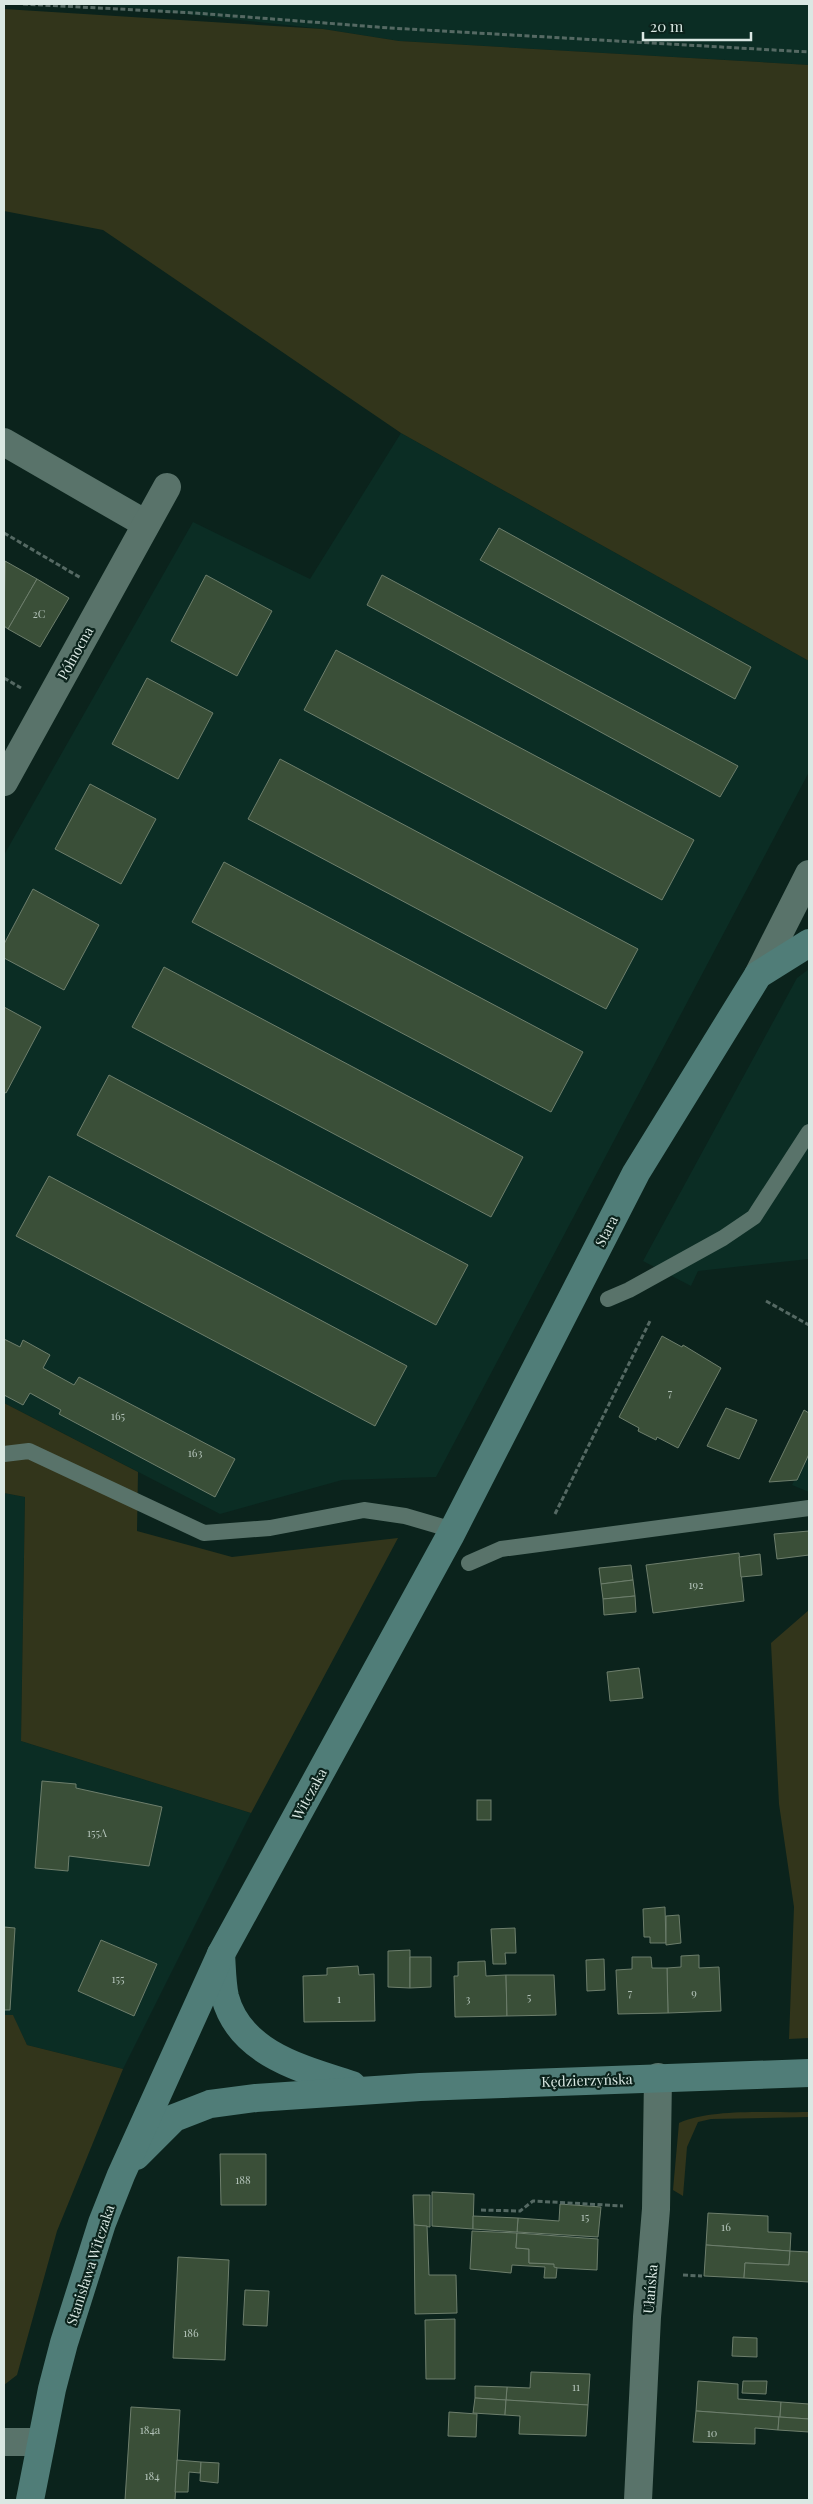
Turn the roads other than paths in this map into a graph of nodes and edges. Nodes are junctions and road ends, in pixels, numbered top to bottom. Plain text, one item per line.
1 (4, 442) edge
2 (167, 487) dead end
3 (146, 524) junction
4 (4, 782) edge
5 (809, 874) edge
6 (809, 943) edge
7 (758, 974) junction
8 (809, 1132) edge
9 (608, 1299) dead end
10 (4, 1454) edge
11 (809, 1508) edge
12 (448, 1540) junction
13 (469, 1563) dead end
14 (221, 1954) junction
15 (181, 2041) joint
16 (809, 2073) edge
17 (658, 2078) junction
18 (365, 2090) junction
19 (121, 2175) junction
20 (4, 2442) edge
21 (41, 2442) junction
22 (30, 2500) edge
23 (638, 2500) edge

1 - 3 street
2 - 3 street, Północna
3 - 4 street, Północna
5 - 7 street
6 - 7 street, Stara
7 - 12 street, Stara
8 - 9 lane
10 - 12 lane
11 - 13 lane
12 - 14 street, Witczaka
14 - 15 street, Witczaka
14 - 18 street, Kędzierzyńska
15 - 19 street, Stanisława Witczaka
16 - 17 street, Kędzierzyńska
17 - 18 street, Kędzierzyńska
17 - 23 street, Ułańska
18 - 19 street, Kędzierzyńska
19 - 21 street, Stanisława Witczaka
20 - 21 street
21 - 22 street, Stanisława Witczaka

